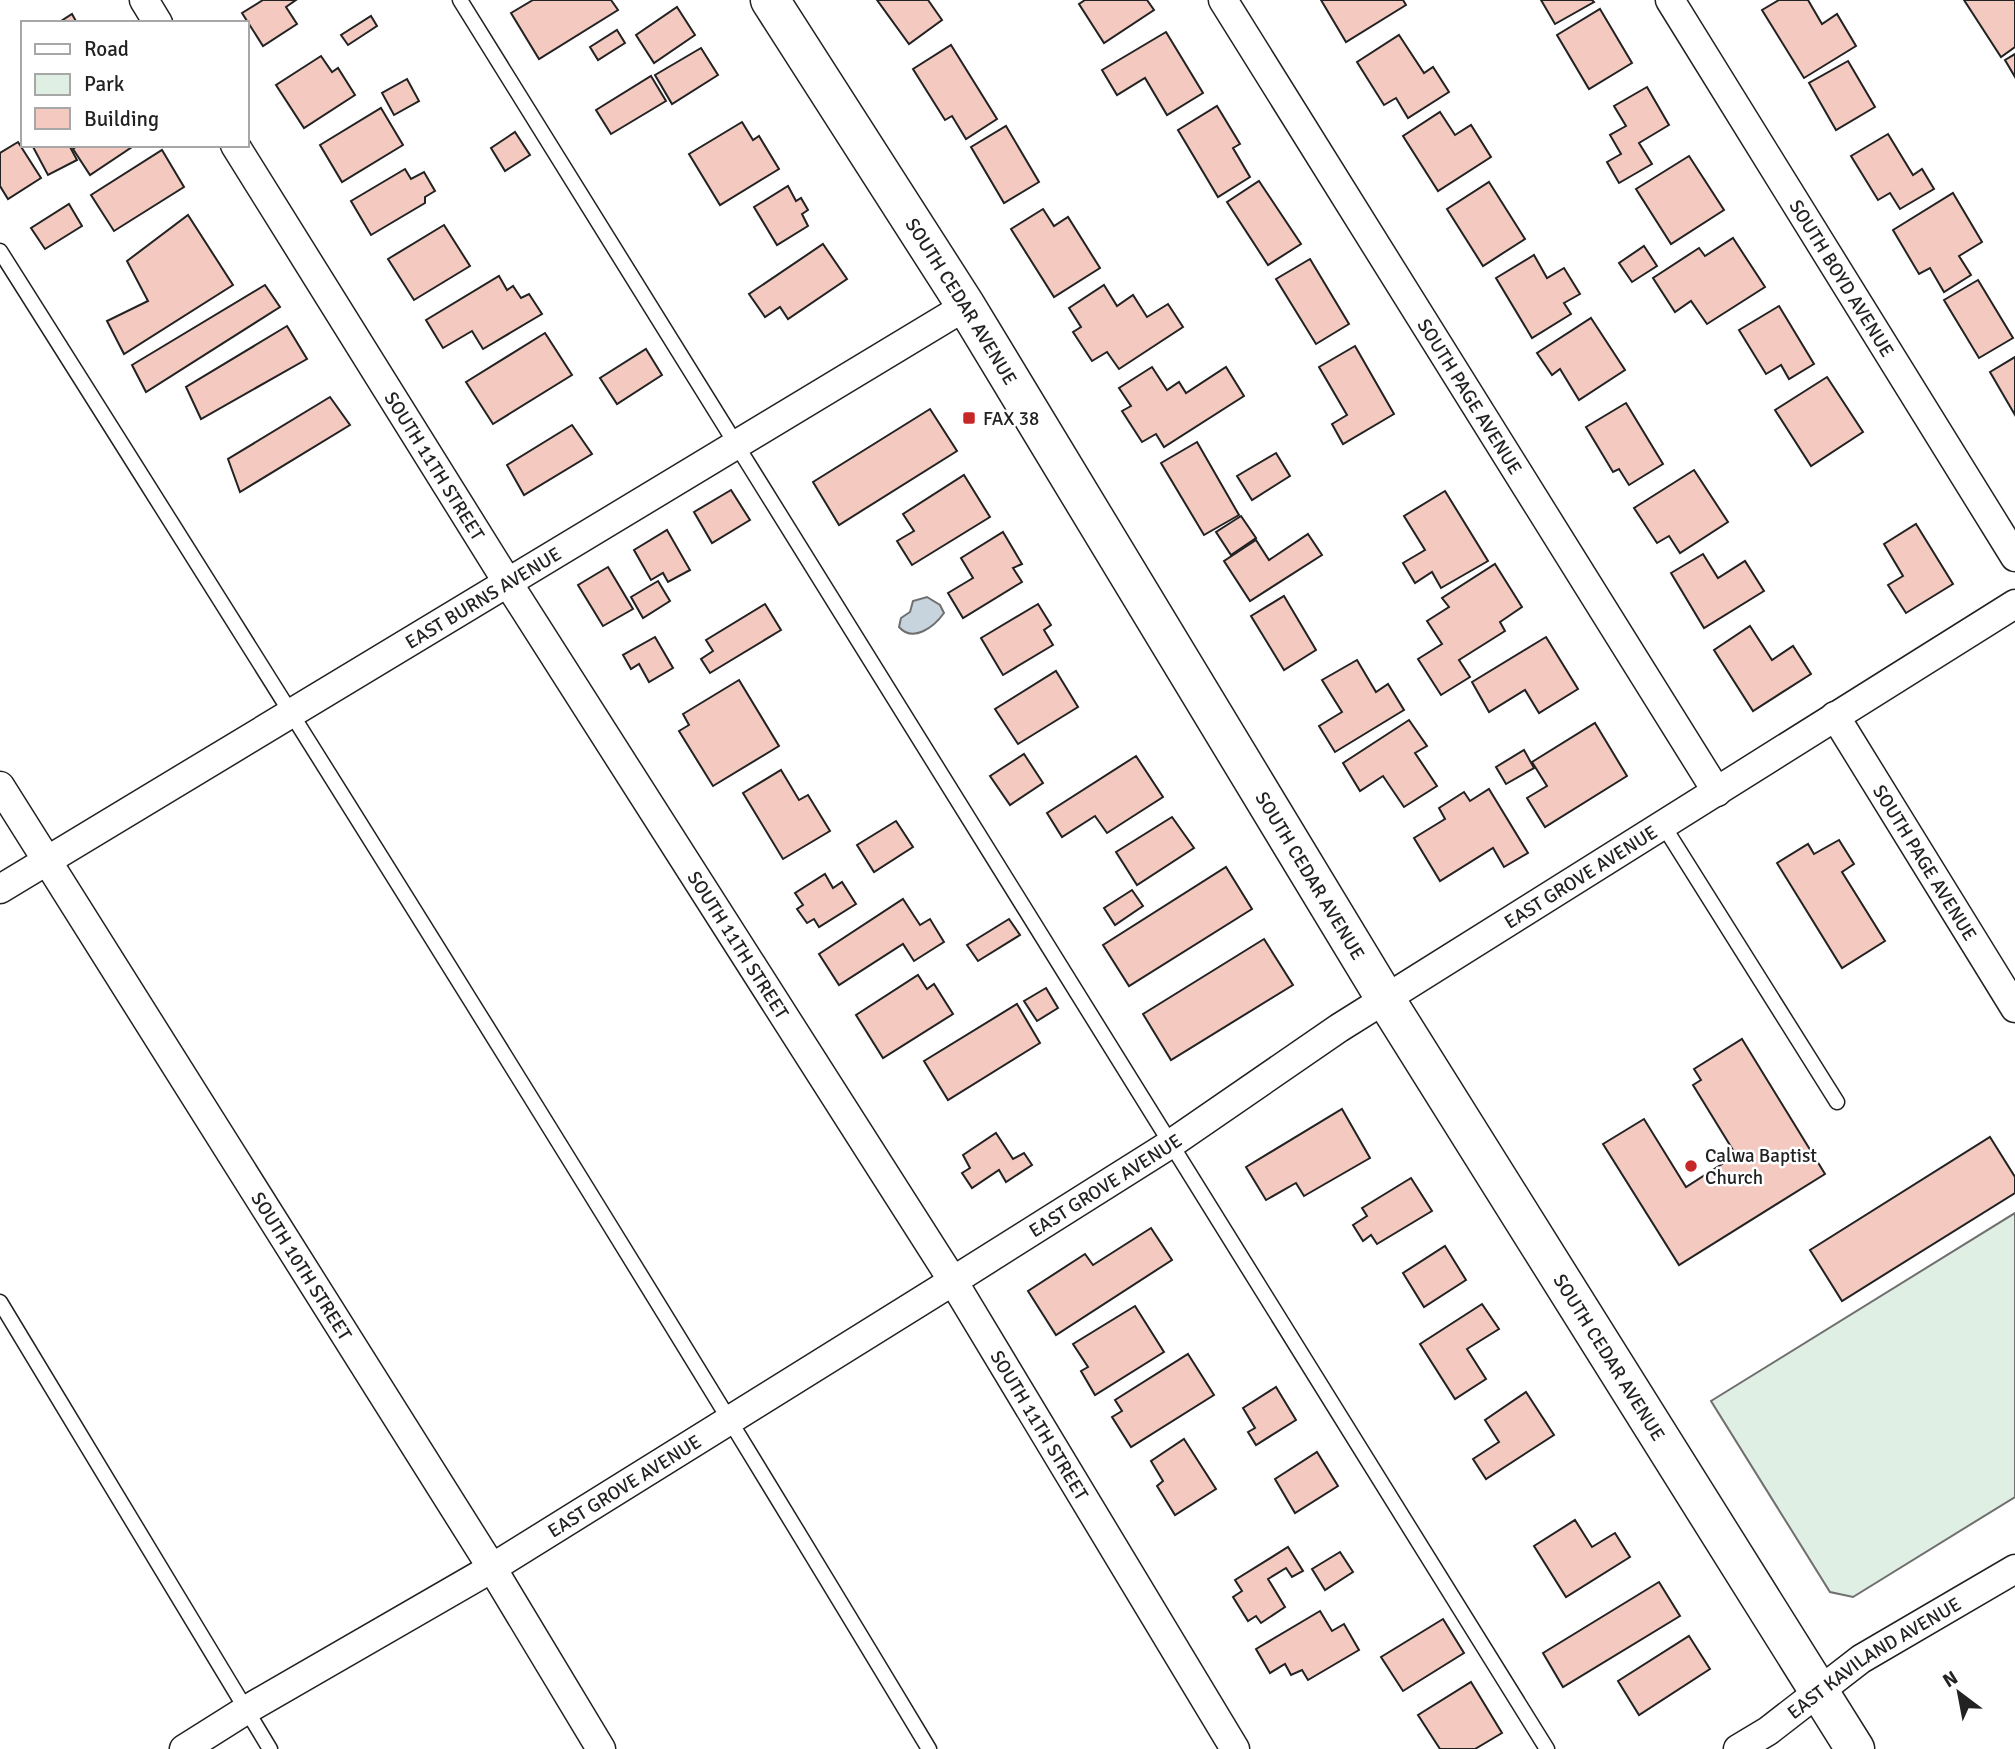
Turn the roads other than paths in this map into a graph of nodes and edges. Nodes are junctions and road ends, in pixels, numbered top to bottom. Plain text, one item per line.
1 (144, 0) edge
2 (460, 0) edge
3 (770, 0) edge
4 (1223, 0) edge
5 (1670, 0) edge
6 (158, 21) edge
7 (236, 147) edge
8 (0, 251) edge
9 (966, 306) junction
10 (736, 445) junction
11 (2015, 557) edge
12 (508, 583) junction
13 (2015, 604) edge
14 (292, 713) junction
15 (1835, 716) junction
16 (0, 786) edge
17 (1717, 792) junction
18 (1663, 825) junction
19 (46, 860) junction
20 (0, 889) edge
21 (1386, 1000) junction
22 (2015, 1008) edge
23 (1837, 1102) dead end
24 (1172, 1143) junction
25 (953, 1281) junction
26 (0, 1302) edge
27 (731, 1419) junction
28 (492, 1568) junction
29 (2015, 1569) edge
30 (1817, 1691) junction
31 (246, 1710) junction
32 (184, 1749) edge
33 (270, 1749) edge
34 (601, 1749) edge
35 (929, 1749) edge
36 (1235, 1749) edge
37 (1547, 1749) edge
38 (1738, 1749) edge
39 (1855, 1749) edge

1 - 6 street
2 - 10 lane
3 - 9 main road, SOUTH CEDAR AVENUE
4 - 17 street, SOUTH PAGE AVENUE
5 - 11 street, SOUTH BOYD AVENUE
7 - 12 street, SOUTH 11TH STREET
8 - 14 lane
9 - 10 street, EAST BURNS AVENUE
9 - 21 main road, SOUTH CEDAR AVENUE
10 - 12 street, EAST BURNS AVENUE
10 - 24 lane
12 - 14 street, EAST BURNS AVENUE
12 - 25 street, SOUTH 11TH STREET
13 - 15 street, EAST GROVE AVENUE
14 - 19 street, EAST BURNS AVENUE
14 - 27 lane
15 - 17 street, EAST GROVE AVENUE
15 - 22 street, SOUTH PAGE AVENUE
16 - 19 street, SOUTH 10TH STREET
17 - 18 street, EAST GROVE AVENUE
18 - 21 street, EAST GROVE AVENUE
18 - 23 lane
19 - 20 street, EAST BURNS AVENUE
19 - 28 street, SOUTH 10TH STREET
21 - 24 street, EAST GROVE AVENUE
21 - 30 main road, SOUTH CEDAR AVENUE
24 - 25 street, EAST GROVE AVENUE
24 - 37 lane
25 - 27 street, EAST GROVE AVENUE
25 - 36 street, SOUTH 11TH STREET
26 - 31 lane
27 - 28 street, EAST GROVE AVENUE
27 - 35 lane
28 - 31 street, EAST GROVE AVENUE
28 - 34 street, SOUTH 10TH STREET
29 - 30 street, EAST KAVILAND AVENUE
30 - 38 street, EAST KAVILAND AVENUE
30 - 39 main road, SOUTH CEDAR AVENUE
31 - 32 street, EAST GROVE AVENUE
31 - 33 lane

